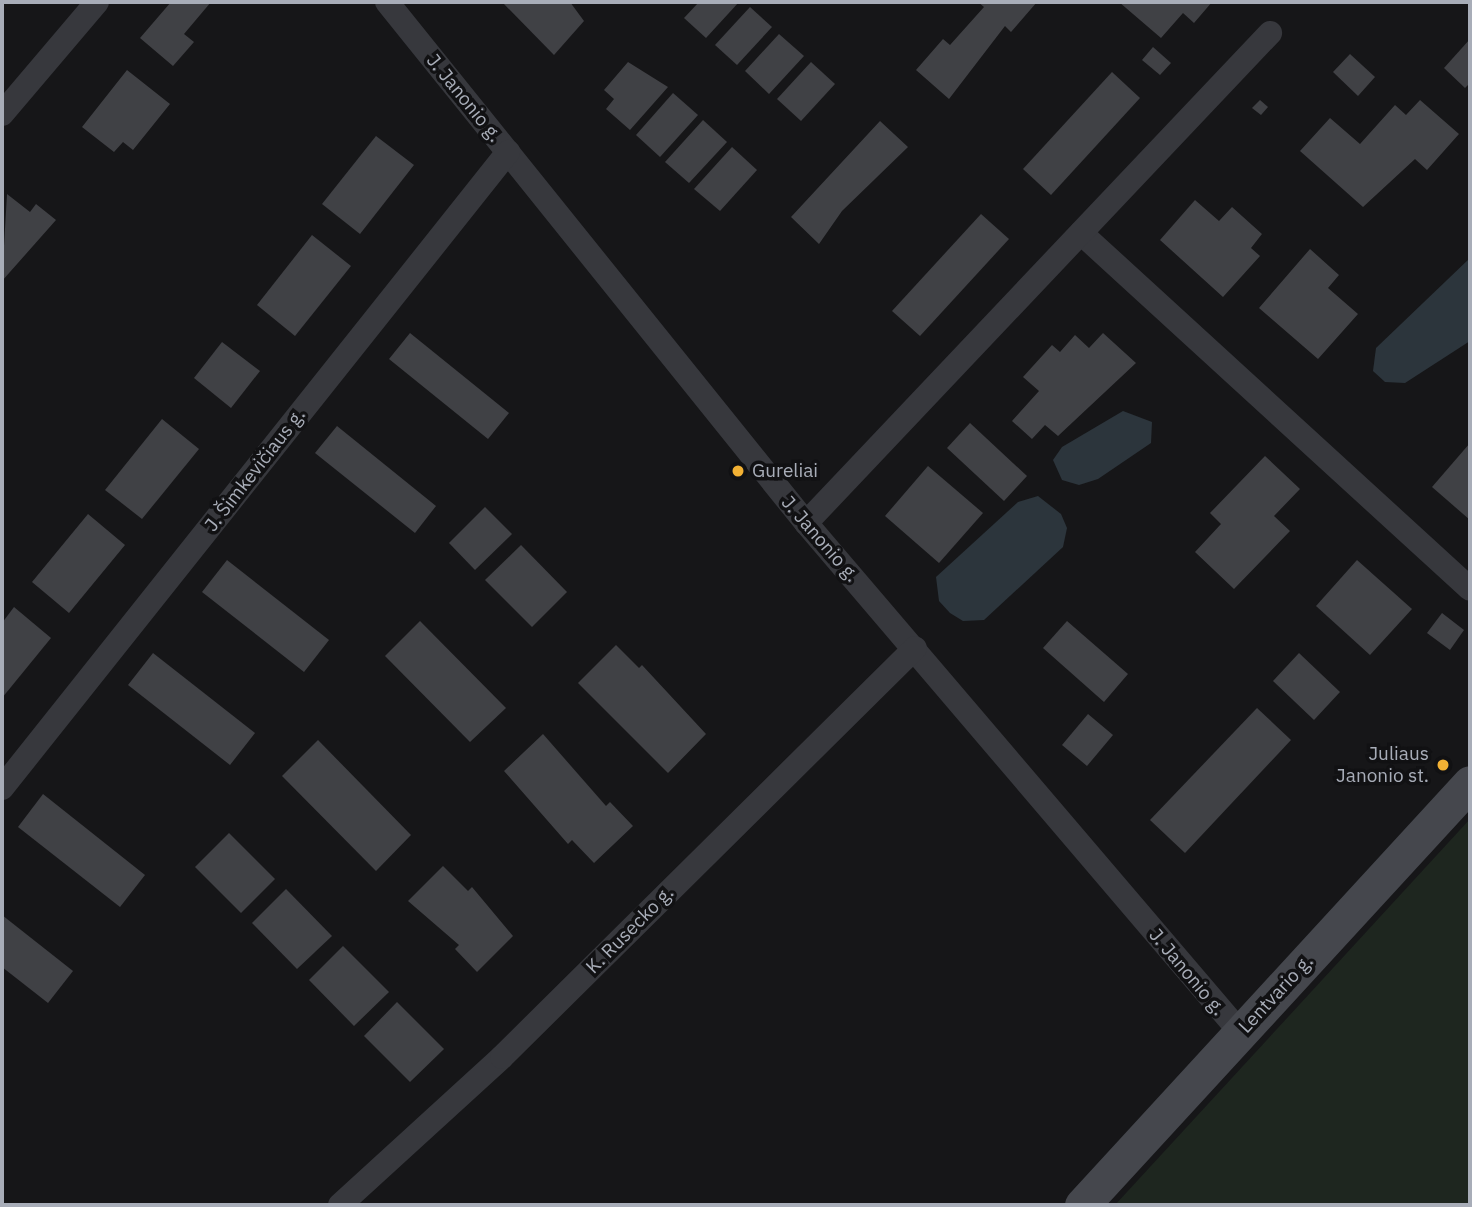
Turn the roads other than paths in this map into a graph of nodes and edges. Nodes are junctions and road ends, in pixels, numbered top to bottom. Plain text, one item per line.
1 (97, 2) edge
2 (387, 2) edge
3 (1270, 33) dead end
4 (2, 114) edge
5 (508, 152) junction
6 (1081, 233) junction
7 (806, 523) junction
8 (1470, 589) edge
9 (915, 648) junction
10 (1470, 783) edge
11 (2, 788) edge
12 (1241, 1033) junction
13 (340, 1205) edge
14 (1083, 1205) edge

1 - 4 street
2 - 5 street, J. Janonio g.
3 - 6 street
5 - 7 street, J. Janonio g.
5 - 11 street, J. Šimkevičiaus g.
6 - 7 street
6 - 8 street
7 - 9 street, J. Janonio g.
9 - 12 street, J. Janonio g.
9 - 13 street, K. Rusecko g.
10 - 12 main road, Lentvario g.
12 - 14 main road, Lentvario g.

